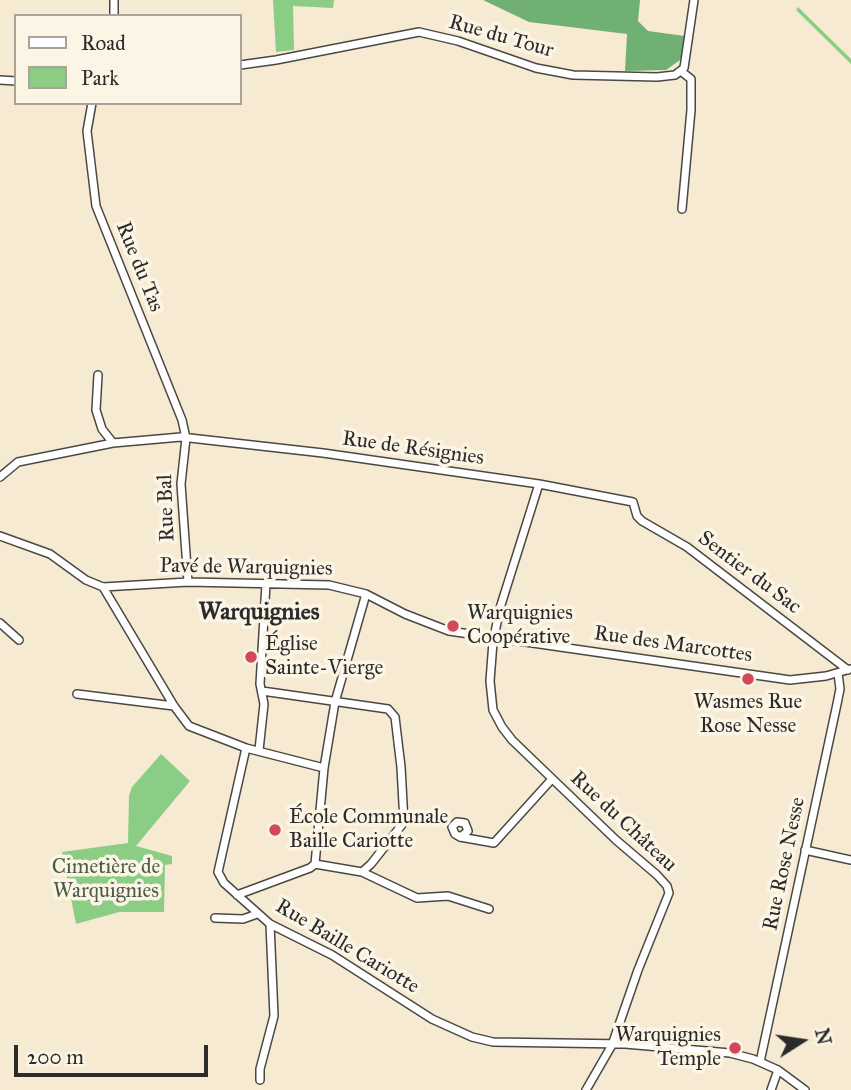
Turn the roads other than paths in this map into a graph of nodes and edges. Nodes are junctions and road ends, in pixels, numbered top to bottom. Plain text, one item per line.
1 (694, 0) edge
2 (242, 65) edge
3 (682, 72) junction
4 (92, 105) edge
5 (682, 209) dead end
6 (98, 375) dead end
7 (183, 437) junction
8 (113, 443) junction
9 (0, 477) edge
10 (539, 484) junction
11 (633, 502) joint
12 (0, 536) edge
13 (188, 582) junction
14 (267, 584) junction
15 (103, 587) junction
16 (366, 593) junction
17 (0, 624) edge
18 (495, 638) junction
19 (19, 640) dead end
20 (850, 669) edge
21 (838, 673) junction
22 (262, 691) junction
23 (77, 694) dead end
24 (335, 702) junction
25 (174, 706) junction
26 (246, 748) junction
27 (259, 750) junction
28 (324, 768) junction
29 (552, 779) junction
30 (460, 837) dead end
31 (805, 850) junction
32 (851, 860) edge
33 (315, 864) junction
34 (362, 872) junction
35 (237, 895) junction
36 (489, 909) dead end
37 (257, 914) junction
38 (215, 918) dead end
39 (270, 924) junction
40 (612, 1044) junction
41 (760, 1062) junction
42 (778, 1070) junction
43 (260, 1080) dead end
44 (586, 1090) edge
45 (771, 1090) edge
46 (805, 1090) edge

1 - 3 street
2 - 3 street, Rue du Tour
3 - 5 street
4 - 7 street, Rue du Tas
6 - 8 street
7 - 8 street, Rue de Résignies
7 - 10 street, Rue de Résignies
7 - 13 street, Rue Bal
8 - 9 street
10 - 11 street, Rue de Résignies
10 - 18 street
11 - 20 street, Sentier du Sac
12 - 15 street
13 - 14 street, Pavé de Warquignies
13 - 15 street, Pavé de Warquignies
14 - 16 street, Pavé de Warquignies
14 - 22 street
15 - 25 street
16 - 18 street, Pavé de Warquignies
16 - 24 street
17 - 19 street
18 - 21 street, Rue des Marcottes
18 - 29 street, Rue du Château
20 - 21 street, Rue des Marcottes
21 - 31 street, Rue Rose Nesse
22 - 24 street
22 - 27 street
23 - 25 street
24 - 28 street
24 - 34 street
25 - 26 street
26 - 27 street
26 - 35 street, Rue Baille Cariotte
27 - 28 street
28 - 33 street
29 - 30 street
29 - 40 street, Rue du Château
31 - 32 street
31 - 41 street, Rue Rose Nesse
33 - 34 street
33 - 35 street
34 - 36 street
35 - 37 street, Rue Baille Cariotte
37 - 38 street
37 - 39 street, Rue Baille Cariotte
39 - 40 street, Rue Baille Cariotte
39 - 43 street
40 - 41 street, Rue Baille Cariotte
40 - 44 street
41 - 42 street, Rue Baille Cariotte
42 - 45 street
42 - 46 street, Rue Baille Cariotte

